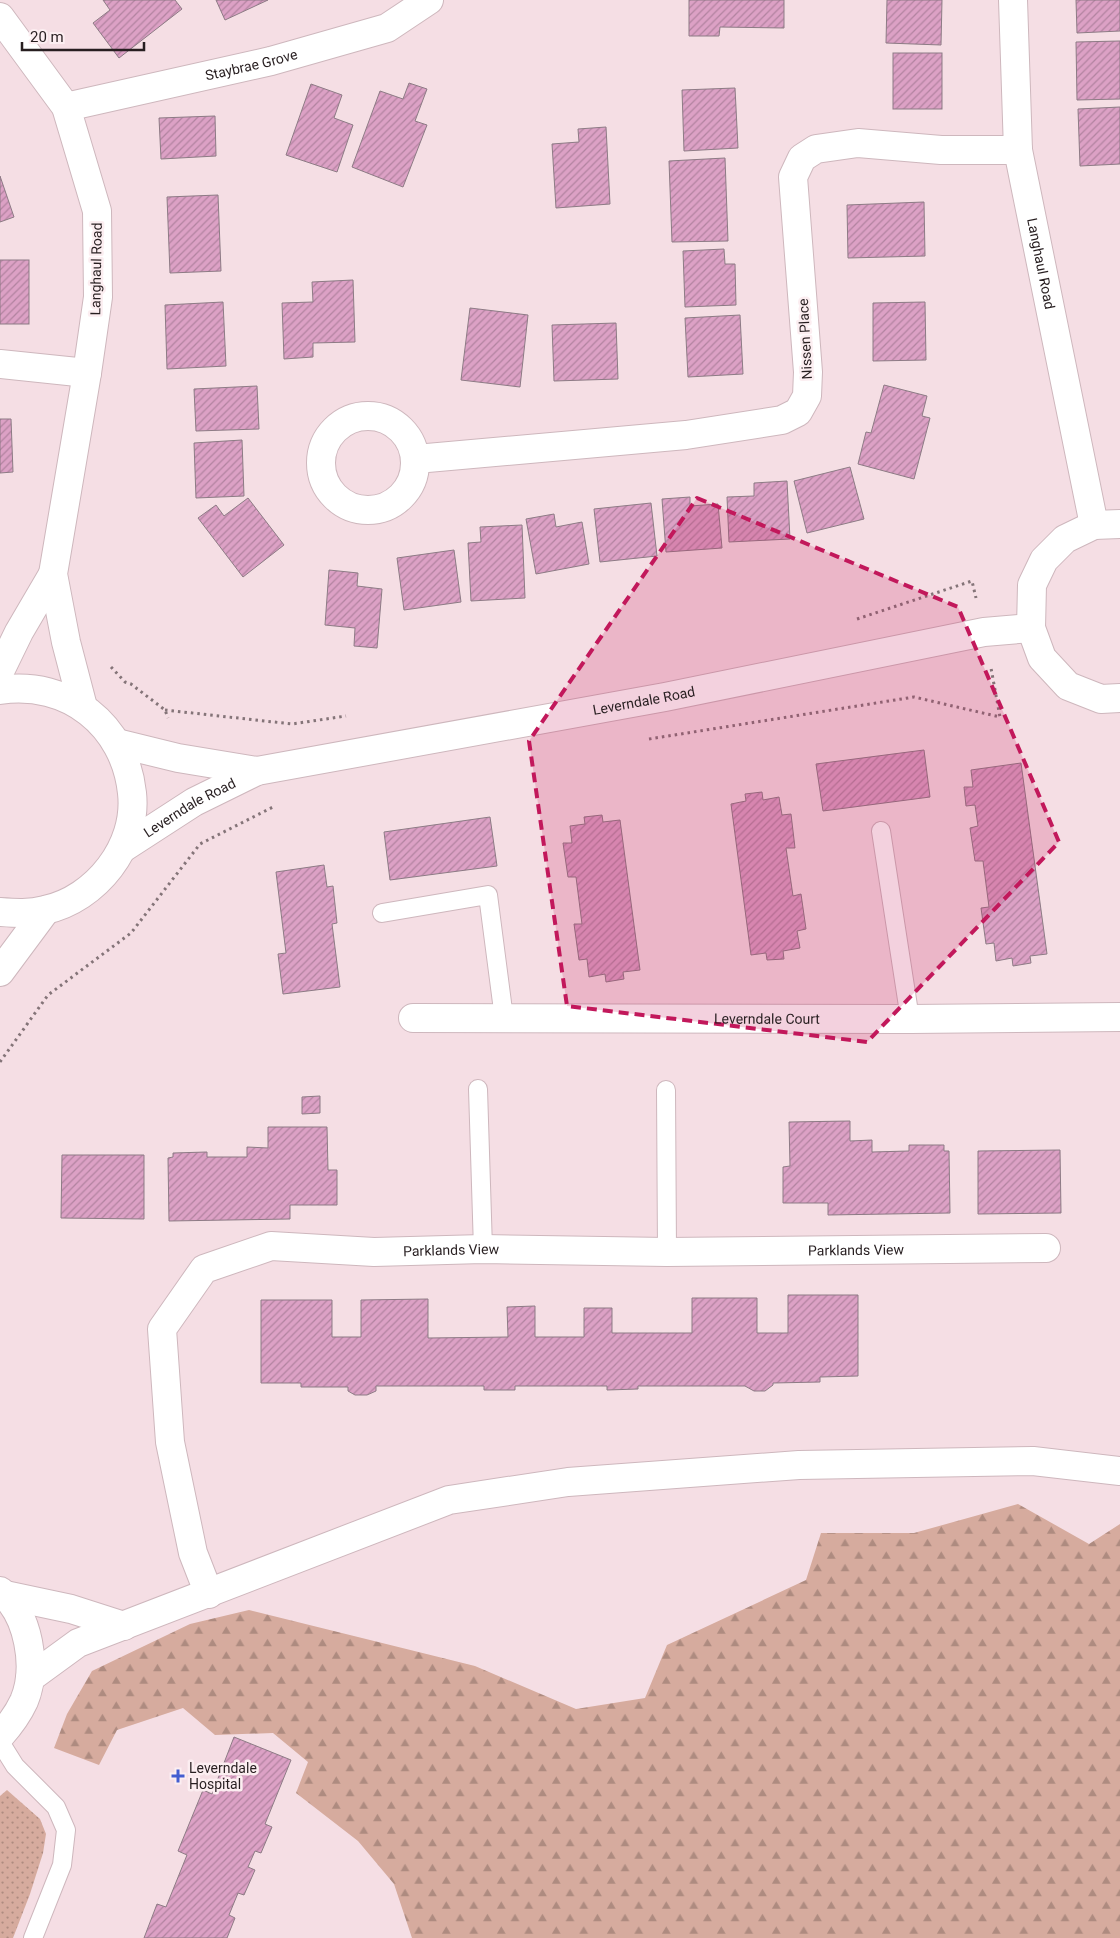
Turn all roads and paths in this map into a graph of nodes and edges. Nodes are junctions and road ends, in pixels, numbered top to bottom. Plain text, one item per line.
1 (429, 0) edge
2 (1013, 0) edge
3 (0, 17) edge
4 (66, 107) junction
5 (1018, 150) junction
6 (0, 364) edge
7 (87, 373) junction
8 (416, 458) dead end
9 (1107, 525) edge
10 (53, 574) junction
11 (1031, 628) junction
12 (0, 671) edge
13 (0, 690) edge
14 (1120, 698) edge
15 (83, 707) junction
16 (117, 743) junction
17 (256, 771) junction
18 (881, 831) dead end
19 (122, 848) junction
20 (46, 910) junction
21 (0, 912) edge
22 (382, 913) dead end
23 (0, 972) edge
24 (1120, 1016) edge
25 (413, 1018) dead end
26 (504, 1018) junction
27 (910, 1019) junction
28 (478, 1090) dead end
29 (666, 1090) dead end
30 (1046, 1248) dead end
31 (483, 1249) junction
32 (667, 1252) junction
33 (1120, 1471) edge
34 (2, 1593) edge
35 (209, 1594) junction
36 (124, 1626) junction
37 (30, 1678) junction
38 (0, 1736) edge
39 (0, 1742) edge
40 (33, 1938) edge

1 - 4 street, Staybrae Grove
2 - 5 street, Langhaul Road
3 - 4 street, Langhaul Road
4 - 7 street, Langhaul Road
5 - 8 street, Nissen Place
5 - 9 street, Langhaul Road
6 - 7 street
7 - 10 street, Langhaul Road
9 - 11 street
10 - 12 street, Langhaul Road
10 - 15 street, Langhaul Road
11 - 14 street
11 - 17 street, Leverndale Road
13 - 15 street
15 - 16 street
16 - 17 street, Leverndale Road
16 - 19 street
17 - 19 street, Leverndale Road
18 - 27 lane
19 - 20 street
20 - 21 street
20 - 23 street
22 - 26 lane
24 - 27 street, Leverndale Court
25 - 26 street, Leverndale Court
26 - 27 street, Leverndale Court
28 - 31 lane
29 - 32 lane
30 - 32 street, Parklands View
31 - 32 street, Parklands View
31 - 35 street, Parklands View
33 - 35 street
34 - 36 street
34 - 37 street
35 - 36 street
36 - 37 street
37 - 38 street
39 - 40 lane

